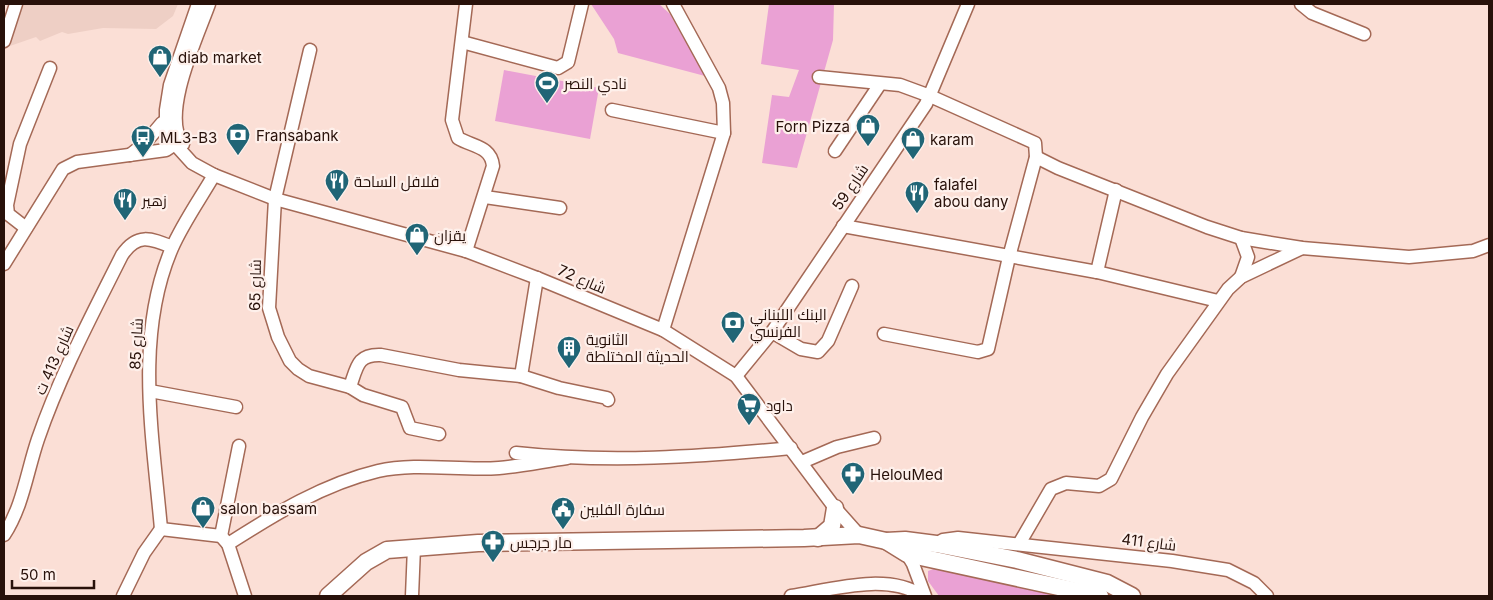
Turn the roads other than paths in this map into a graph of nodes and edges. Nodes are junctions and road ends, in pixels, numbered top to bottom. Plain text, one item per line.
1 (198, 4) edge
2 (209, 4) edge
3 (466, 4) edge
4 (582, 4) edge
5 (673, 4) edge
6 (968, 4) edge
7 (1301, 4) edge
8 (11, 11) edge
9 (1364, 34) dead end
10 (4, 41) edge
11 (462, 42) junction
12 (310, 50) dead end
13 (50, 68) dead end
14 (819, 77) dead end
15 (880, 84) junction
16 (930, 96) junction
17 (612, 110) dead end
18 (157, 130) junction
19 (724, 133) junction
20 (168, 144) junction
21 (836, 151) dead end
22 (130, 155) junction
23 (1036, 157) junction
24 (211, 173) junction
25 (1116, 190) junction
26 (485, 197) junction
27 (275, 199) junction
28 (560, 208) dead end
29 (843, 226) junction
30 (26, 228) junction
31 (1241, 238) junction
32 (1489, 244) edge
33 (172, 247) junction
34 (1302, 248) junction
35 (466, 251) junction
36 (1008, 257) junction
37 (4, 264) edge
38 (1097, 272) junction
39 (1241, 277) junction
40 (537, 278) junction
41 (852, 286) dead end
42 (1218, 301) junction
43 (663, 330) junction
44 (772, 332) junction
45 (884, 334) dead end
46 (521, 376) junction
47 (736, 376) junction
48 (350, 387) junction
49 (150, 391) junction
50 (608, 400) dead end
51 (236, 407) dead end
52 (440, 434) dead end
53 (874, 438) dead end
54 (239, 446) dead end
55 (792, 448) junction
56 (516, 453) dead end
57 (567, 458) junction
58 (802, 462) junction
59 (835, 508) junction
60 (161, 529) junction
61 (4, 535) edge
62 (858, 535) junction
63 (818, 538) junction
64 (225, 540) junction
65 (886, 541) junction
66 (1019, 544) junction
67 (414, 547) junction
68 (936, 552) junction
69 (907, 554) junction
70 (123, 596) edge
71 (245, 596) edge
72 (328, 596) edge
73 (412, 596) edge
74 (791, 596) edge
75 (924, 596) edge
76 (934, 596) edge
77 (1100, 596) edge
78 (1127, 596) edge
79 (1267, 596) edge

1 - 18 street
2 - 20 street
3 - 11 street
4 - 11 street
5 - 19 street
6 - 16 street, شارع 59
7 - 9 street
8 - 10 street
11 - 26 street
12 - 27 street, شارع 65
13 - 30 street
14 - 15 street
15 - 16 street
15 - 21 street
16 - 23 street
16 - 29 street, شارع 59
17 - 19 street
18 - 20 street
18 - 20 street
18 - 22 street
19 - 43 street
20 - 22 street
20 - 24 street, شارع 72
20 - 24 street
22 - 30 street
23 - 25 street
23 - 36 street
24 - 27 street, شارع 72
24 - 33 street, شارع 85
25 - 31 street
25 - 38 street
26 - 28 street
26 - 35 street
27 - 35 street, شارع 72
27 - 48 street, شارع 65
29 - 36 street
29 - 44 street, شارع 59
30 - 37 street
31 - 34 street
31 - 39 street
32 - 34 street
33 - 49 street, شارع 85
33 - 61 street, شارع 413 ت
34 - 39 street
35 - 40 street, شارع 72
36 - 38 street
36 - 45 street
38 - 42 street
39 - 42 street
40 - 43 street, شارع 72
40 - 46 street
41 - 44 street
42 - 66 street
43 - 47 street, شارع 72
44 - 47 street, شارع 59
46 - 48 street
46 - 50 street
47 - 55 street, شارع 72
48 - 52 street, شارع 65
49 - 51 street
49 - 60 street, شارع 85
53 - 58 street
54 - 64 street
55 - 57 street
55 - 58 street, شارع 72
56 - 57 street
57 - 64 street
58 - 59 street, شارع 72
59 - 62 street, شارع 72
59 - 63 main road
60 - 64 street
60 - 70 street
62 - 63 main road
62 - 65 main road
63 - 67 main road
64 - 71 street
65 - 68 main road
65 - 69 main road
66 - 68 street, شارع 411
66 - 79 street, شارع 411
67 - 72 main road
67 - 73 street
68 - 69 main road
68 - 76 street
68 - 77 main road
68 - 78 main road
69 - 75 street
74 - 75 street

